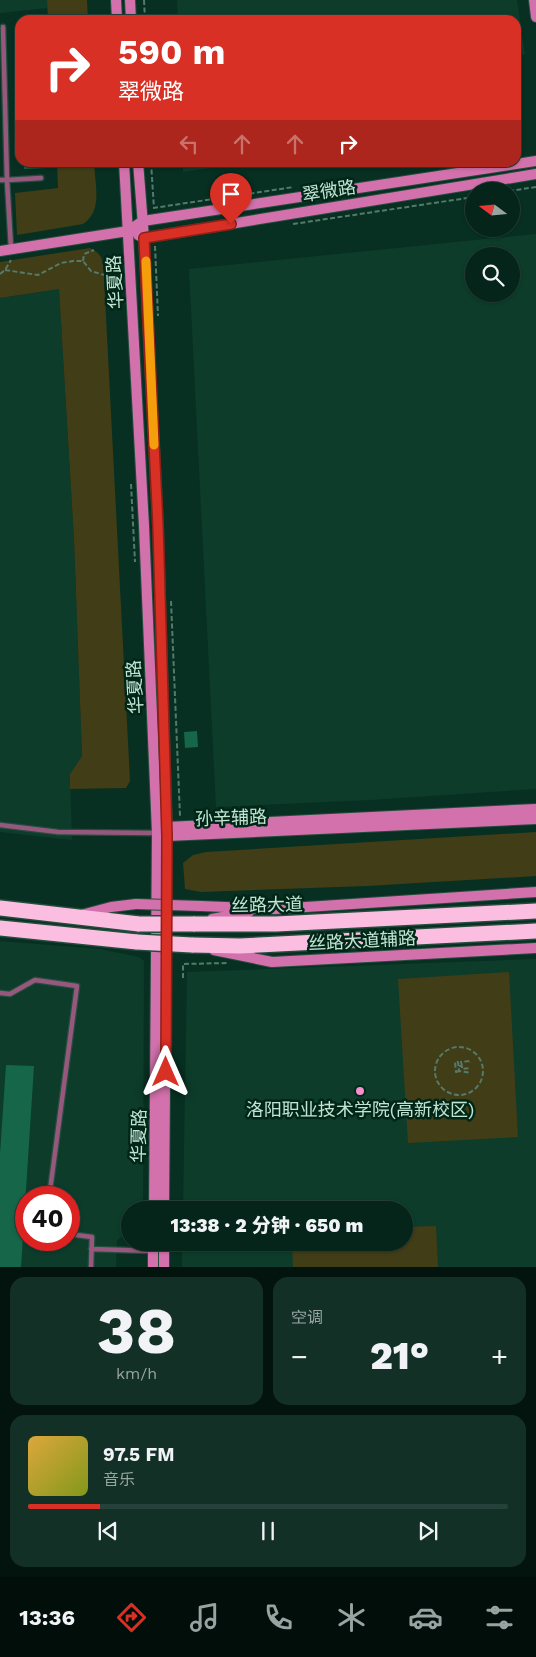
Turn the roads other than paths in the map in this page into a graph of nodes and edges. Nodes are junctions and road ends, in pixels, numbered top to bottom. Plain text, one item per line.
1 (116, 0) edge
2 (130, 0) edge
3 (534, 0) edge
4 (117, 15) edge
5 (131, 15) edge
6 (536, 17) edge
7 (3, 27) dead end
8 (536, 161) edge
9 (521, 163) edge
10 (124, 167) edge
11 (138, 167) edge
12 (492, 167) edge
13 (536, 174) edge
14 (41, 178) dead end
15 (0, 180) edge
16 (7, 180) junction
17 (142, 215) junction
18 (128, 231) junction
19 (144, 238) junction
20 (11, 250) junction
21 (0, 251) edge
22 (536, 809) edge
23 (536, 819) edge
24 (0, 826) edge
25 (164, 832) junction
26 (536, 892) edge
27 (0, 908) edge
28 (275, 908) junction
29 (536, 911) edge
30 (72, 917) junction
31 (193, 924) junction
32 (0, 928) edge
33 (536, 931) edge
34 (192, 945) junction
35 (536, 948) edge
36 (0, 993) edge
37 (51, 1186) edge
38 (154, 1201) edge
39 (164, 1201) edge
40 (80, 1235) edge
41 (121, 1248) edge
42 (91, 1249) junction
43 (158, 1251) edge
44 (160, 1251) edge
45 (90, 1267) edge
46 (153, 1267) edge
47 (164, 1267) edge

1 - 4 street
2 - 5 street
3 - 6 street
7 - 16 lane
8 - 9 street, 翠微路
10 - 18 street, 华夏路
11 - 17 street, 华夏路
12 - 17 street, 翠微路
13 - 19 street, 翠微路
14 - 16 lane
15 - 16 lane
16 - 20 lane
17 - 18 street, 翠微路
17 - 19 street, 华夏路
18 - 19 street
18 - 20 street, 翠微路
18 - 25 street, 华夏路
19 - 25 street, 华夏路
20 - 21 street, 翠微路
22 - 25 street, 孙辛辅路
23 - 25 street, 孙辛辅路
24 - 25 lane
25 - 38 street, 华夏路
25 - 39 street, 华夏路
26 - 28 street
27 - 30 highway, 丝路大道
28 - 30 street, bridge
28 - 31 street
29 - 31 highway, 丝路大道
30 - 31 highway, 丝路大道, bridge
32 - 34 highway, bridge
33 - 34 highway
34 - 35 street, 丝路大道辅路
36 - 37 lane
40 - 42 lane
41 - 42 lane
42 - 45 lane
43 - 46 street
44 - 47 street

